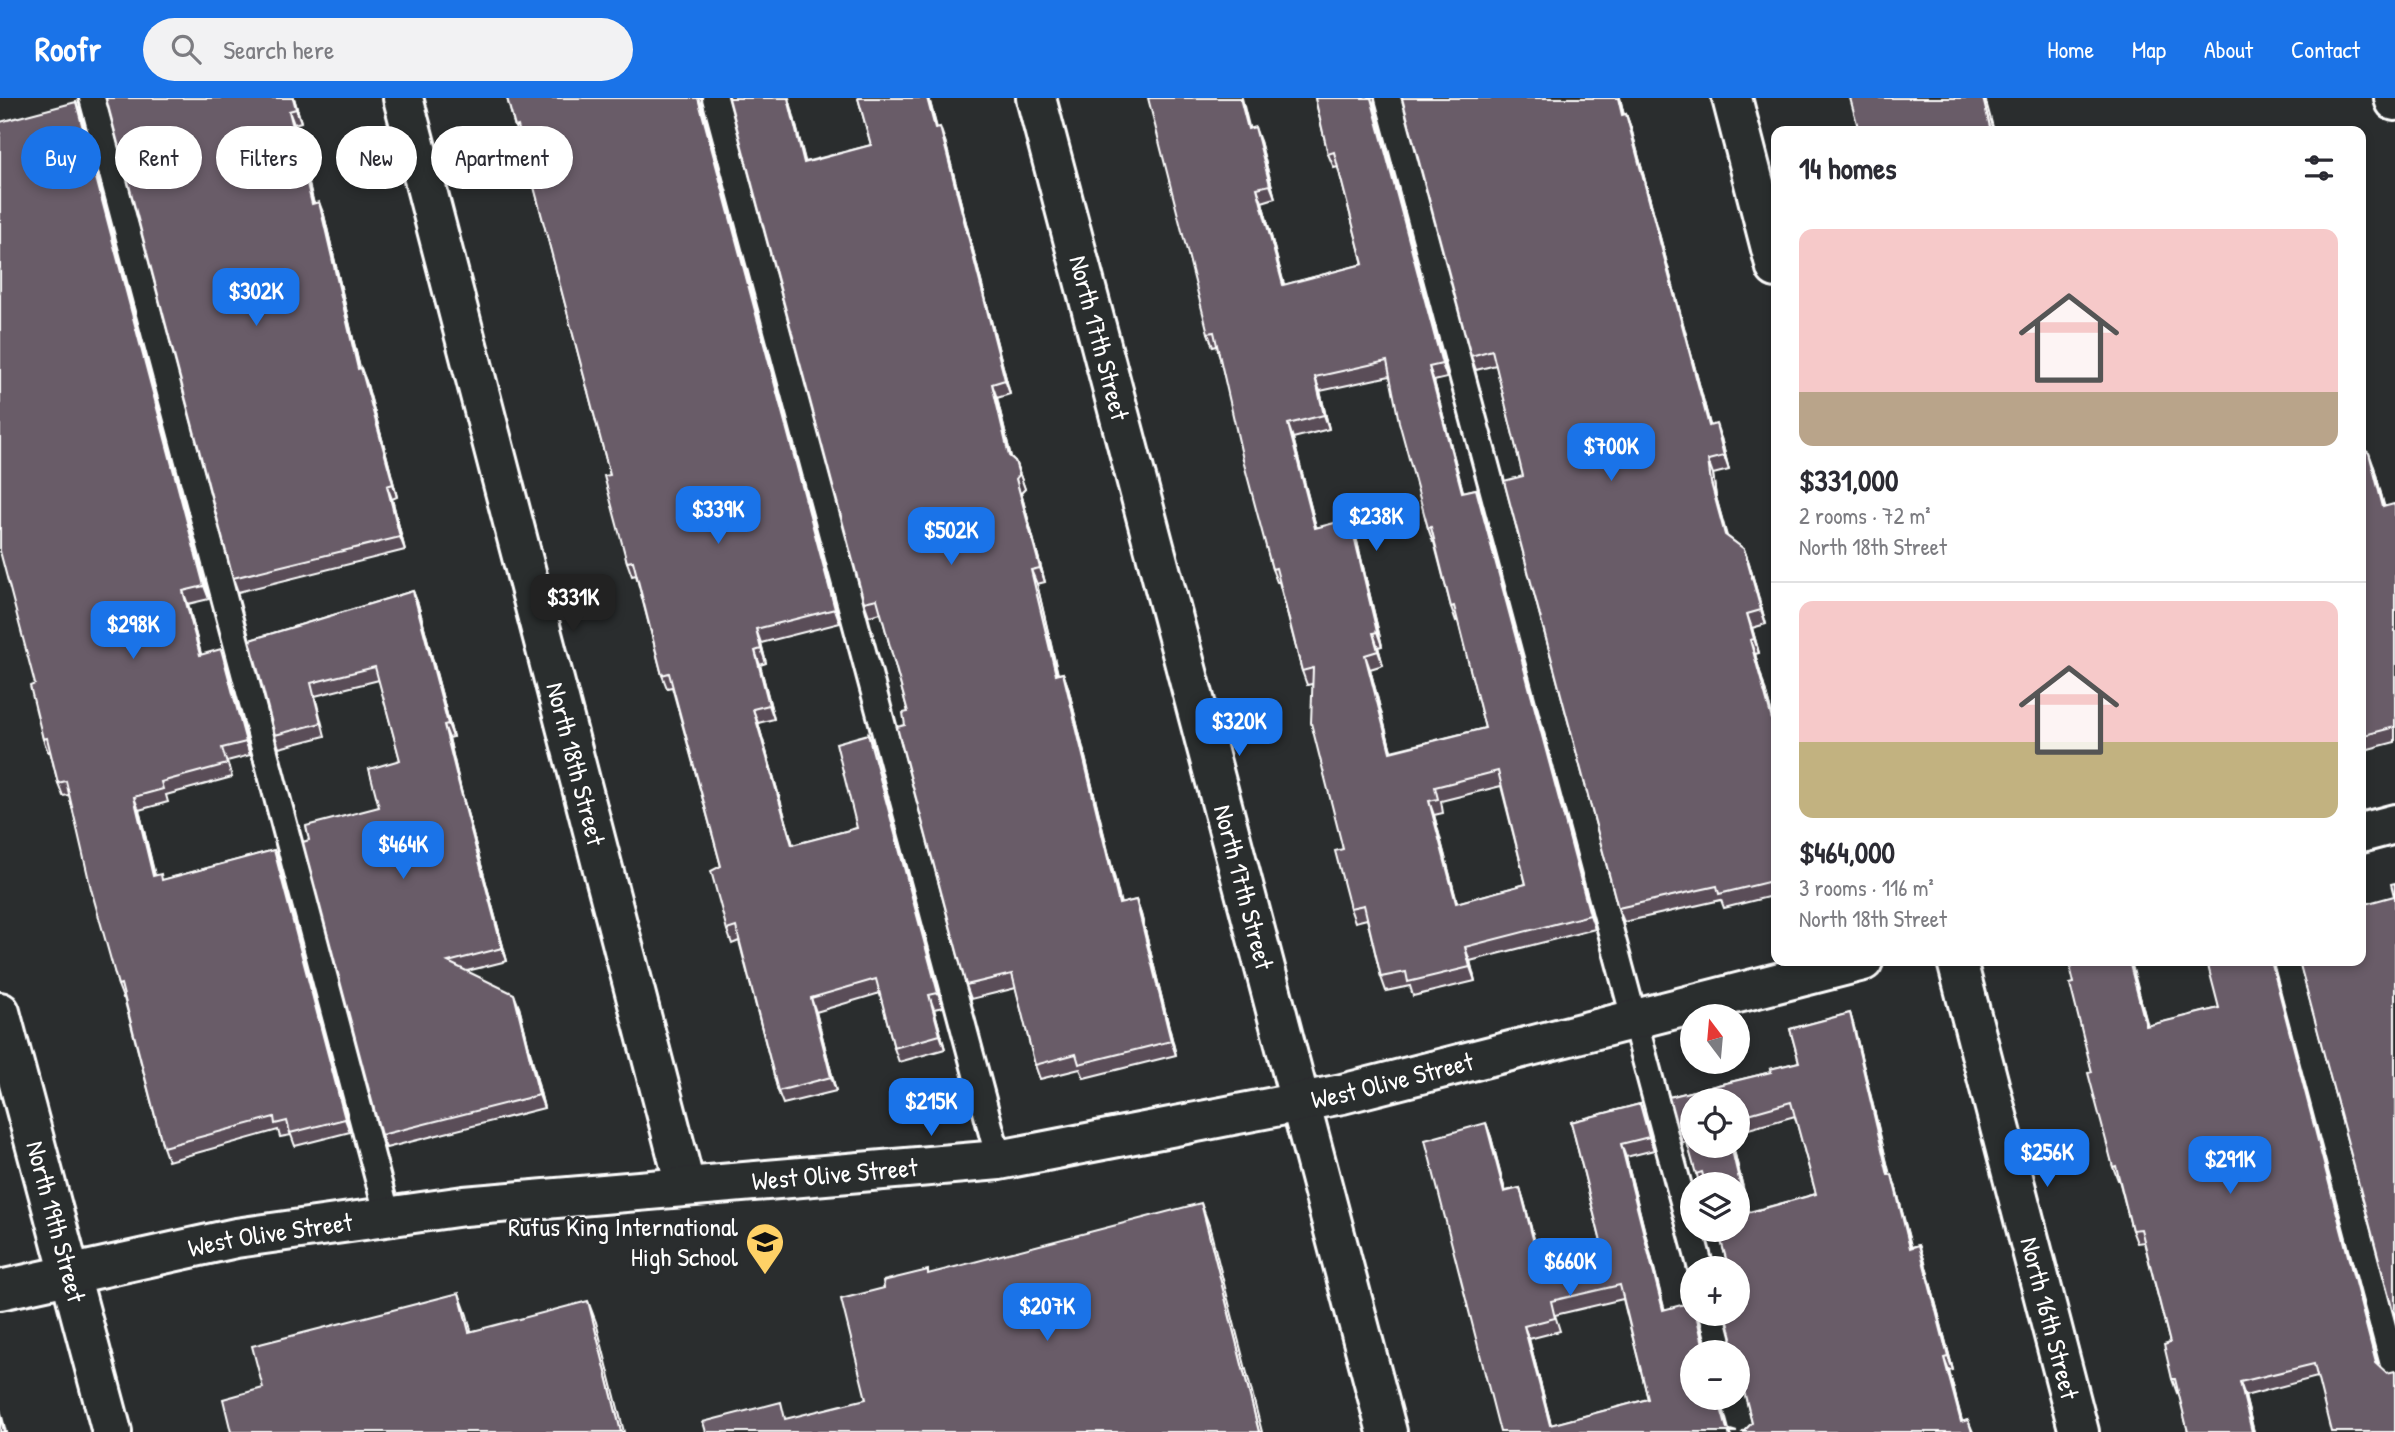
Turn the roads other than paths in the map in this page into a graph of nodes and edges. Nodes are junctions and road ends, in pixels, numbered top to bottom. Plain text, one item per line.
1 (92, 98) edge
2 (404, 98) edge
3 (715, 98) edge
4 (1036, 98) edge
5 (1388, 98) edge
6 (1732, 98) edge
7 (1771, 249) edge
8 (2395, 824) edge
9 (2366, 832) edge
10 (1843, 966) edge
11 (1958, 966) edge
12 (2287, 966) edge
13 (0, 1012) edge
14 (1636, 1018) junction
15 (1299, 1103) junction
16 (999, 1160) junction
17 (685, 1185) junction
18 (387, 1217) junction
19 (1697, 1256) edge
20 (69, 1273) junction
21 (0, 1290) edge
22 (2395, 1373) edge
23 (1737, 1410) edge
24 (112, 1432) edge
25 (1387, 1432) edge
26 (1743, 1432) edge
27 (2079, 1432) edge

1 - 18 lane
2 - 17 street, North 18th Street
3 - 16 lane
4 - 15 street, North 17th Street
5 - 14 lane
6 - 7 street
8 - 9 street
10 - 14 street, West Olive Street
11 - 27 street, North 16th Street
12 - 22 lane
13 - 20 street, North 19th Street
14 - 15 street, West Olive Street
14 - 19 lane
15 - 16 street, West Olive Street
15 - 25 street, North 17th Street
16 - 17 street, West Olive Street
17 - 18 street, West Olive Street
18 - 20 street, West Olive Street
20 - 21 street, West Olive Street
20 - 24 street, North 19th Street
23 - 26 lane

